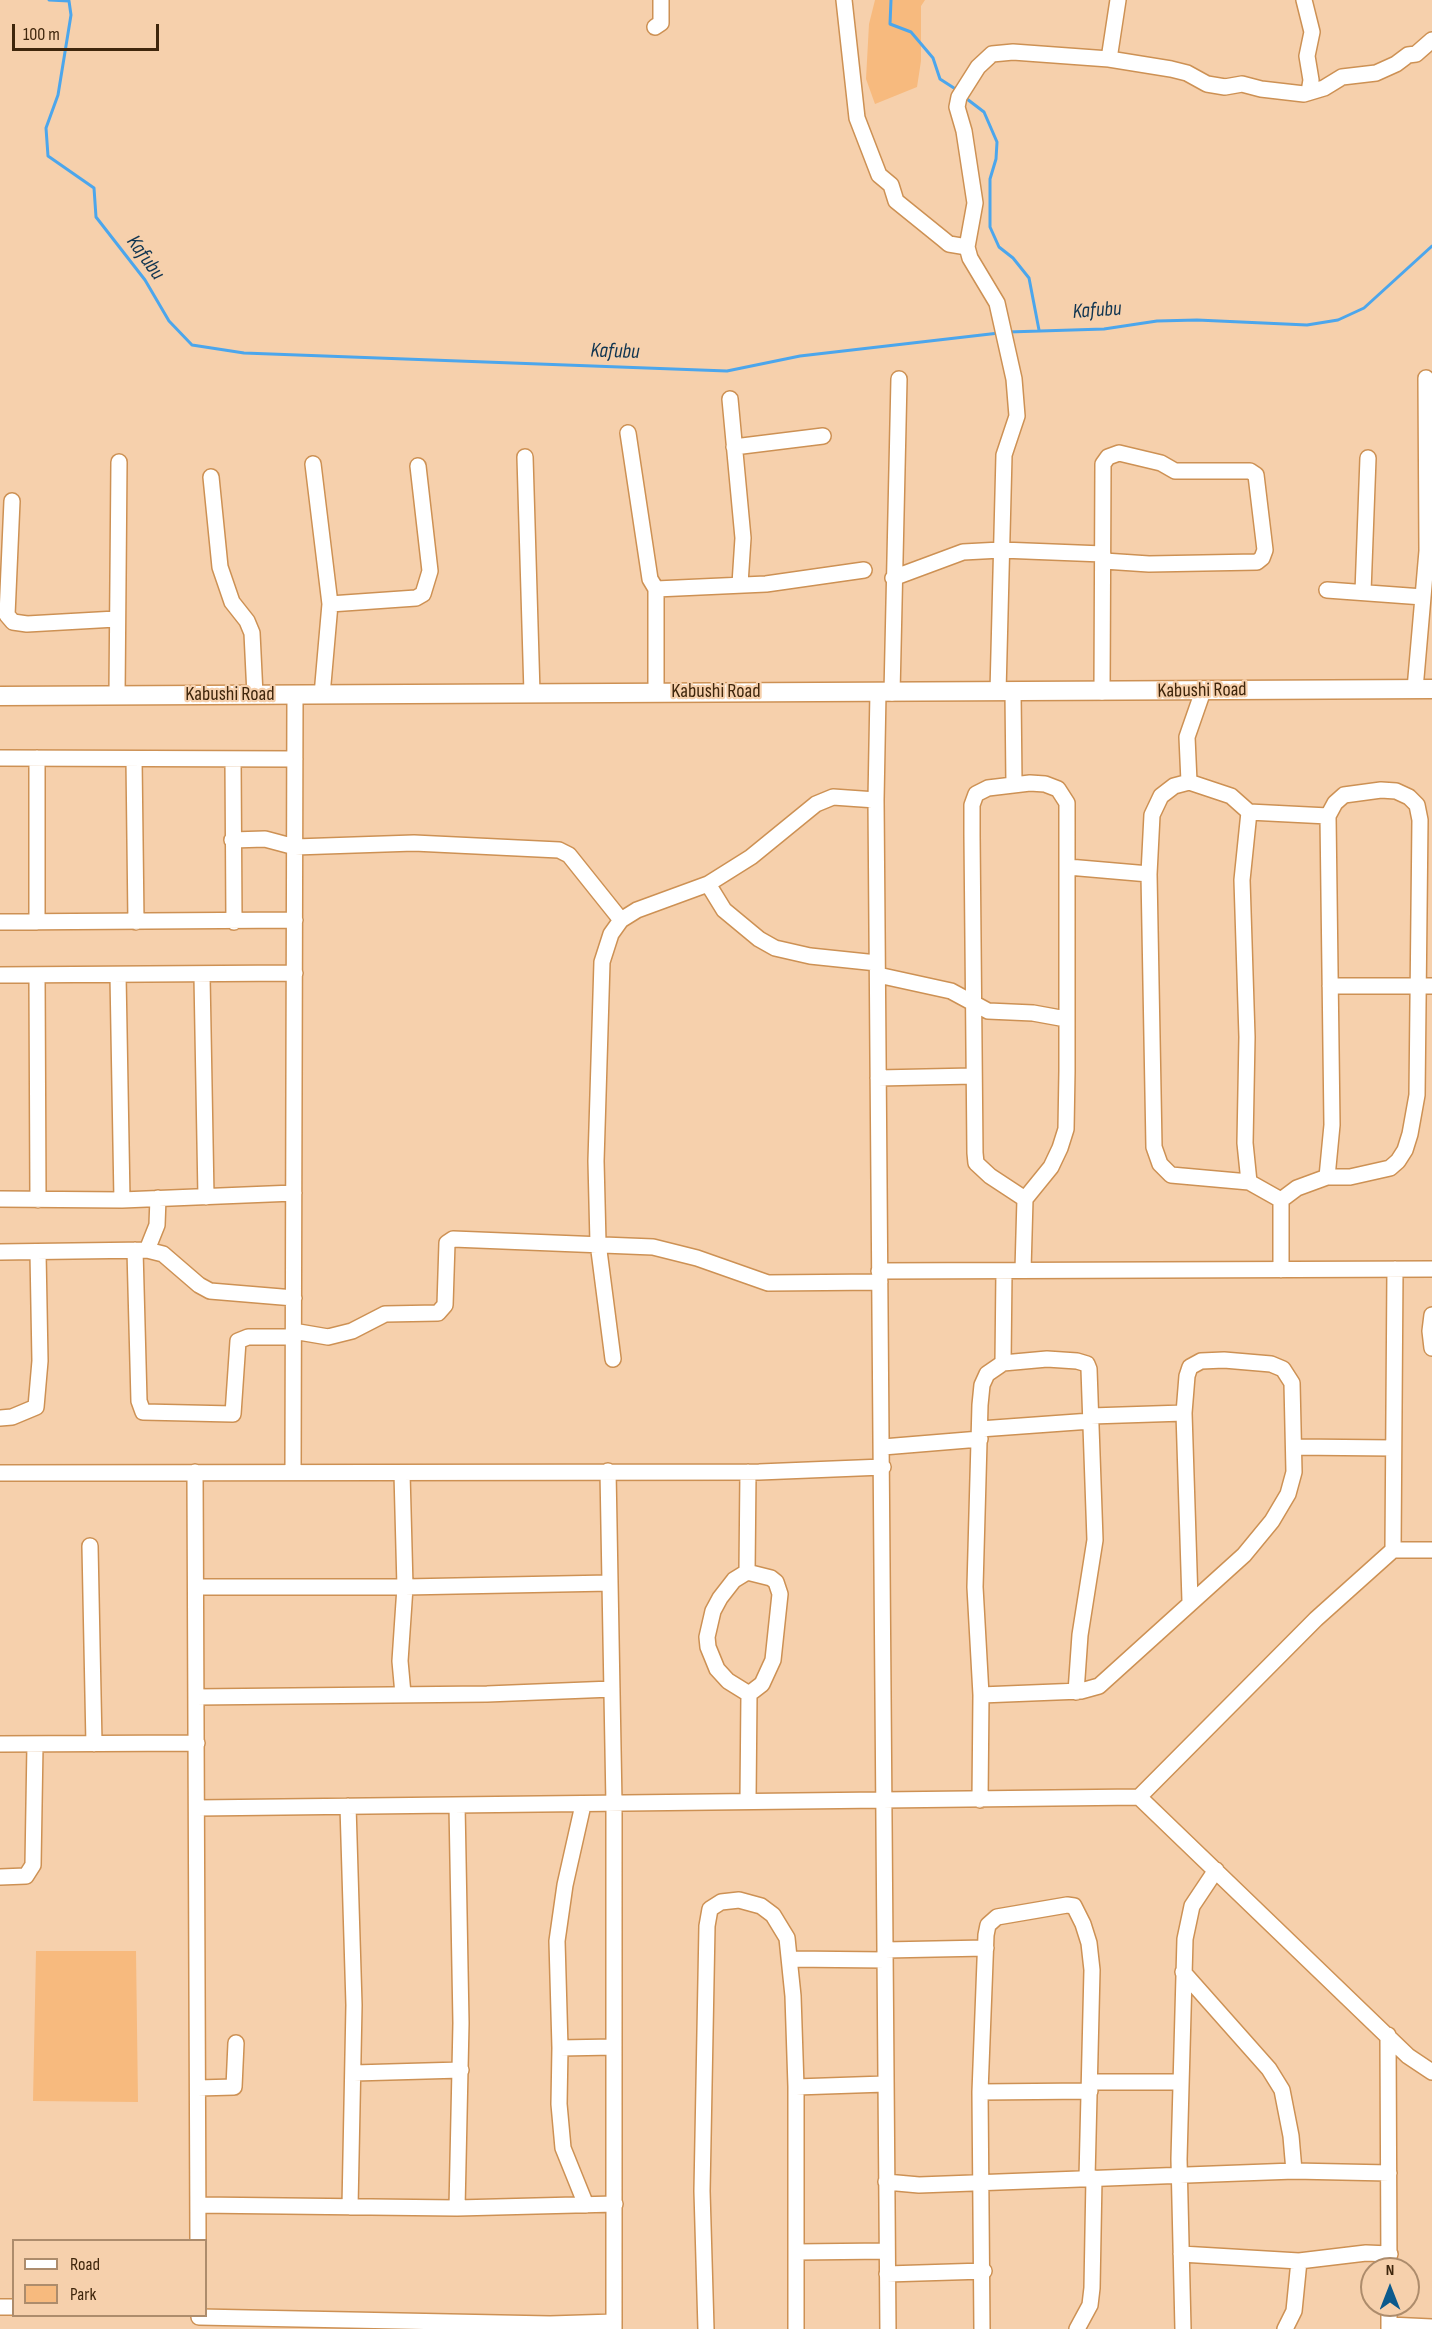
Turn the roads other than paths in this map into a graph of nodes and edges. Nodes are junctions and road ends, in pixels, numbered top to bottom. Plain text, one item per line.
1 (661, 0) edge
2 (844, 0) edge
3 (1118, 0) edge
4 (1304, 0) edge
5 (655, 27) dead end
6 (1432, 40) edge
7 (1109, 59) junction
8 (1309, 92) junction
9 (967, 247) junction
10 (1426, 378) dead end
11 (898, 379) dead end
12 (730, 399) dead end
13 (628, 433) dead end
14 (823, 436) dead end
15 (734, 447) junction
16 (525, 457) dead end
17 (1368, 458) dead end
18 (119, 462) dead end
19 (313, 464) dead end
20 (418, 466) dead end
21 (211, 477) dead end
22 (12, 501) dead end
23 (1001, 550) junction
24 (1104, 558) junction
25 (864, 570) dead end
26 (893, 578) junction
27 (740, 584) junction
28 (657, 589) junction
29 (1327, 590) dead end
30 (1363, 592) junction
31 (1423, 597) junction
32 (330, 604) junction
33 (116, 619) junction
34 (1423, 689) edge
35 (1203, 691) junction
36 (656, 692) junction
37 (1006, 692) junction
38 (1102, 692) junction
39 (532, 693) junction
40 (885, 693) junction
41 (117, 695) junction
42 (255, 695) junction
43 (295, 695) junction
44 (322, 695) junction
45 (0, 696) edge
46 (0, 758) edge
47 (38, 758) junction
48 (134, 759) junction
49 (234, 759) junction
50 (295, 759) junction
51 (1189, 782) junction
52 (1014, 784) junction
53 (876, 800) junction
54 (1249, 812) junction
55 (1328, 816) junction
56 (232, 840) junction
57 (295, 847) junction
58 (1068, 867) junction
59 (1149, 874) junction
60 (708, 884) junction
61 (295, 920) junction
62 (621, 920) junction
63 (136, 921) junction
64 (0, 922) edge
65 (37, 922) junction
66 (234, 922) junction
67 (878, 969) junction
68 (295, 973) junction
69 (0, 975) edge
70 (118, 975) junction
71 (37, 976) junction
72 (202, 976) junction
73 (1426, 985) edge
74 (1330, 986) junction
75 (972, 1003) junction
76 (1066, 1019) junction
77 (973, 1076) junction
78 (878, 1078) junction
79 (1327, 1177) junction
80 (1249, 1182) junction
81 (294, 1193) junction
82 (206, 1197) junction
83 (158, 1198) junction
84 (0, 1199) edge
85 (1025, 1199) junction
86 (38, 1200) junction
87 (122, 1200) junction
88 (1281, 1200) junction
89 (598, 1243) junction
90 (141, 1250) junction
91 (0, 1252) edge
92 (38, 1252) junction
93 (1395, 1269) junction
94 (1432, 1269) edge
95 (1023, 1270) junction
96 (1281, 1270) junction
97 (1004, 1271) junction
98 (880, 1276) junction
99 (294, 1298) junction
100 (1432, 1316) edge
101 (293, 1334) junction
102 (1432, 1348) edge
103 (613, 1359) dead end
104 (1003, 1363) junction
105 (1184, 1413) junction
106 (0, 1418) edge
107 (1091, 1419) junction
108 (980, 1434) junction
109 (883, 1447) junction
110 (1294, 1447) junction
111 (1393, 1448) junction
112 (883, 1467) junction
113 (608, 1471) junction
114 (195, 1472) junction
115 (293, 1472) junction
116 (748, 1472) junction
117 (0, 1473) edge
118 (402, 1473) junction
119 (90, 1546) dead end
120 (1393, 1550) junction
121 (1432, 1550) edge
122 (747, 1572) junction
123 (610, 1583) junction
124 (196, 1587) junction
125 (405, 1587) junction
126 (1190, 1601) junction
127 (612, 1689) junction
128 (1076, 1692) junction
129 (403, 1694) junction
130 (749, 1694) junction
131 (981, 1695) junction
132 (196, 1696) junction
133 (197, 1743) junction
134 (0, 1744) edge
135 (94, 1744) junction
136 (35, 1745) junction
137 (1138, 1797) junction
138 (748, 1799) junction
139 (883, 1800) junction
140 (980, 1800) junction
141 (583, 1804) junction
142 (614, 1804) junction
143 (348, 1806) junction
144 (457, 1806) junction
145 (197, 1808) junction
146 (1216, 1870) junction
147 (0, 1877) edge
148 (986, 1948) junction
149 (885, 1955) junction
150 (789, 1959) junction
151 (1183, 1972) junction
152 (1388, 2035) junction
153 (237, 2043) dead end
154 (614, 2047) junction
155 (560, 2048) junction
156 (461, 2070) junction
157 (1432, 2072) edge
158 (354, 2073) junction
159 (1180, 2082) junction
160 (885, 2084) junction
161 (796, 2087) junction
162 (1090, 2087) junction
163 (198, 2088) junction
164 (980, 2092) junction
165 (1294, 2171) junction
166 (1389, 2173) junction
167 (1179, 2177) junction
168 (1091, 2178) junction
169 (979, 2181) junction
170 (886, 2182) junction
171 (615, 2204) junction
172 (198, 2205) junction
173 (586, 2205) junction
174 (350, 2207) junction
175 (457, 2208) junction
176 (198, 2239) edge
177 (887, 2251) junction
178 (797, 2252) junction
179 (1181, 2254) junction
180 (1376, 2257) edge
181 (1389, 2257) edge
182 (1299, 2261) junction
183 (984, 2271) junction
184 (887, 2274) junction
185 (199, 2321) edge
186 (614, 2326) edge
187 (1389, 2327) edge
188 (1432, 2327) edge
189 (706, 2329) edge
190 (796, 2329) edge
191 (888, 2329) edge
192 (982, 2329) edge
193 (1077, 2329) edge
194 (1183, 2329) edge
195 (1285, 2329) edge

1 - 5 street
2 - 9 street
3 - 7 street
4 - 8 street
6 - 8 street
7 - 8 street
7 - 9 street
9 - 23 street
10 - 31 street
11 - 26 street
12 - 15 street
13 - 28 street
14 - 15 street
15 - 27 street
16 - 39 street
17 - 30 street
18 - 33 street
19 - 32 street
20 - 32 street
21 - 42 street
22 - 33 street
23 - 24 street
23 - 26 street
23 - 37 street
24 - 24 street
24 - 38 street
25 - 27 street
26 - 40 street
27 - 28 street
28 - 36 street
29 - 30 street
30 - 31 street
31 - 34 street
32 - 44 street
33 - 41 street
34 - 35 main road, Kabushi Road
35 - 38 main road, Kabushi Road
35 - 51 street
36 - 39 main road, Kabushi Road
36 - 40 main road, Kabushi Road
37 - 38 main road, Kabushi Road
37 - 40 main road, Kabushi Road
37 - 52 street
39 - 44 main road, Kabushi Road
40 - 53 street
41 - 42 main road, Kabushi Road
41 - 45 main road, Kabushi Road
42 - 43 main road, Kabushi Road
43 - 44 main road, Kabushi Road
43 - 50 street
46 - 47 street
47 - 48 street
47 - 65 street
48 - 49 street
48 - 63 street
49 - 50 street
49 - 56 street
50 - 57 street
51 - 54 street
51 - 59 street
52 - 58 street
52 - 75 street
53 - 60 street
53 - 67 street
54 - 55 street
54 - 80 street
55 - 73 street
55 - 74 street
56 - 57 street
56 - 66 street
57 - 61 street
57 - 62 street
58 - 59 street
58 - 76 street
59 - 80 street
60 - 62 street
60 - 67 street
61 - 66 street
61 - 68 street
62 - 89 street
63 - 65 street
63 - 66 street
64 - 65 street
67 - 75 street
67 - 78 street
68 - 72 street
68 - 81 street
69 - 71 street
70 - 71 street
70 - 72 street
70 - 87 street
71 - 86 street
72 - 82 street
73 - 74 street
73 - 79 street
74 - 79 street
75 - 76 street
75 - 77 street
76 - 85 street
77 - 78 street
77 - 85 street
78 - 98 street
79 - 88 street
80 - 88 street
81 - 82 street
81 - 99 street
82 - 83 street
83 - 87 street
83 - 90 street
84 - 86 street
85 - 95 street
86 - 87 street
88 - 96 street
89 - 98 street
89 - 101 street
89 - 103 street
90 - 92 street
90 - 99 street
90 - 101 street
91 - 92 street
92 - 106 street
93 - 94 street
93 - 96 street
93 - 111 street
95 - 96 street
95 - 97 street
97 - 98 street
97 - 104 street
98 - 109 street
99 - 101 street
100 - 102 street
101 - 115 street
104 - 107 street
104 - 108 street
105 - 107 street
105 - 110 street
105 - 126 street
107 - 108 street
107 - 128 street
108 - 109 street
108 - 131 street
109 - 112 street
110 - 111 street
110 - 126 street
111 - 120 street
112 - 116 street
112 - 139 street
113 - 116 street
113 - 118 street
113 - 123 street
114 - 115 street
114 - 117 street
114 - 124 street
115 - 118 street
116 - 122 street
118 - 125 street
119 - 135 street
120 - 121 street
120 - 137 street
122 - 130 street
122 - 130 street
123 - 125 street
123 - 127 street
124 - 125 street
124 - 132 street
125 - 129 street
126 - 128 street
127 - 129 street
127 - 142 street
128 - 131 street
129 - 132 street
130 - 138 street
131 - 140 street
132 - 133 street
133 - 135 street
133 - 145 street
134 - 136 street
135 - 136 street
136 - 147 street
137 - 140 street
137 - 146 street
138 - 139 street
138 - 142 street
139 - 140 street
139 - 149 street
141 - 142 street
141 - 144 street
141 - 155 street
142 - 154 street
143 - 144 street
143 - 145 street
143 - 158 street
144 - 156 street
145 - 163 street
146 - 151 street
146 - 152 street
148 - 149 street
148 - 162 street
148 - 164 street
149 - 150 street
149 - 160 street
150 - 161 street
150 - 189 street
151 - 159 street
151 - 165 street
152 - 157 street
152 - 166 street
153 - 163 street
154 - 155 street
154 - 171 street
155 - 173 street
156 - 158 street
156 - 175 street
158 - 174 street
159 - 162 street
159 - 167 street
160 - 161 street
160 - 170 street
161 - 178 street
162 - 164 street
162 - 168 street
163 - 172 street
164 - 169 street
165 - 166 street
165 - 167 street
166 - 181 street
167 - 168 street
167 - 179 street
168 - 169 street
168 - 193 street
169 - 170 street
169 - 183 street
170 - 177 street
171 - 173 street
171 - 186 street
172 - 174 street
172 - 176 street
173 - 175 street
174 - 175 street
177 - 178 street
177 - 184 street
178 - 190 street
179 - 182 street
179 - 194 street
180 - 182 street
182 - 195 street
183 - 184 street
183 - 192 street
184 - 191 street
185 - 186 street
187 - 188 street

